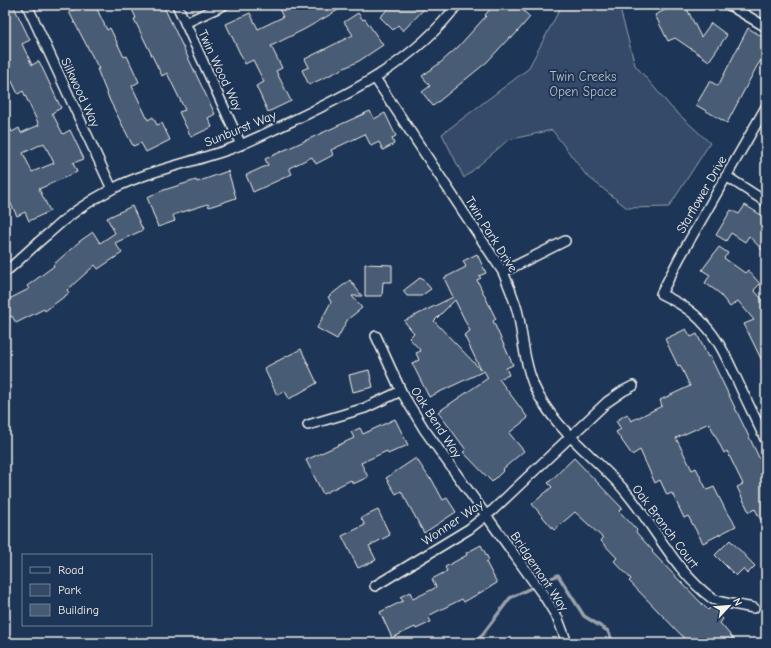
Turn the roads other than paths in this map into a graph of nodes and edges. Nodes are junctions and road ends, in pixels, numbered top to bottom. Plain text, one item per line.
1 (27, 5) edge
2 (177, 5) edge
3 (224, 5) edge
4 (457, 5) edge
5 (729, 5) edge
6 (185, 23) junction
7 (766, 27) edge
8 (375, 78) junction
9 (766, 107) edge
10 (241, 145) junction
11 (726, 176) junction
12 (112, 189) junction
13 (766, 202) edge
14 (565, 241) dead end
15 (5, 272) edge
16 (503, 272) junction
17 (376, 336) dead end
18 (633, 386) dead end
19 (401, 391) junction
20 (308, 425) dead end
21 (571, 436) junction
22 (766, 441) edge
23 (486, 516) junction
24 (375, 586) dead end
25 (754, 608) dead end
26 (567, 643) edge

1 - 12 street, Silkwood Way
2 - 6 street, Twin Wood Way
3 - 6 street
4 - 8 street, Sunburst Way
5 - 7 street
6 - 10 street, Twin Wood Way
8 - 10 street, Sunburst Way
8 - 16 street, Twin Park Drive
9 - 11 street, Starflower Drive
10 - 12 street, Sunburst Way
11 - 13 street
11 - 22 street, Starflower Drive
12 - 15 street, Sunburst Way
14 - 16 street
16 - 21 street, Twin Park Drive
17 - 19 street, Oak Bend Way
18 - 21 street, Wonner Way
19 - 20 street
19 - 23 street, Oak Bend Way
21 - 23 street, Wonner Way
21 - 25 street, Oak Branch Court
23 - 24 street, Wonner Way
23 - 26 street, Bridgemont Way

